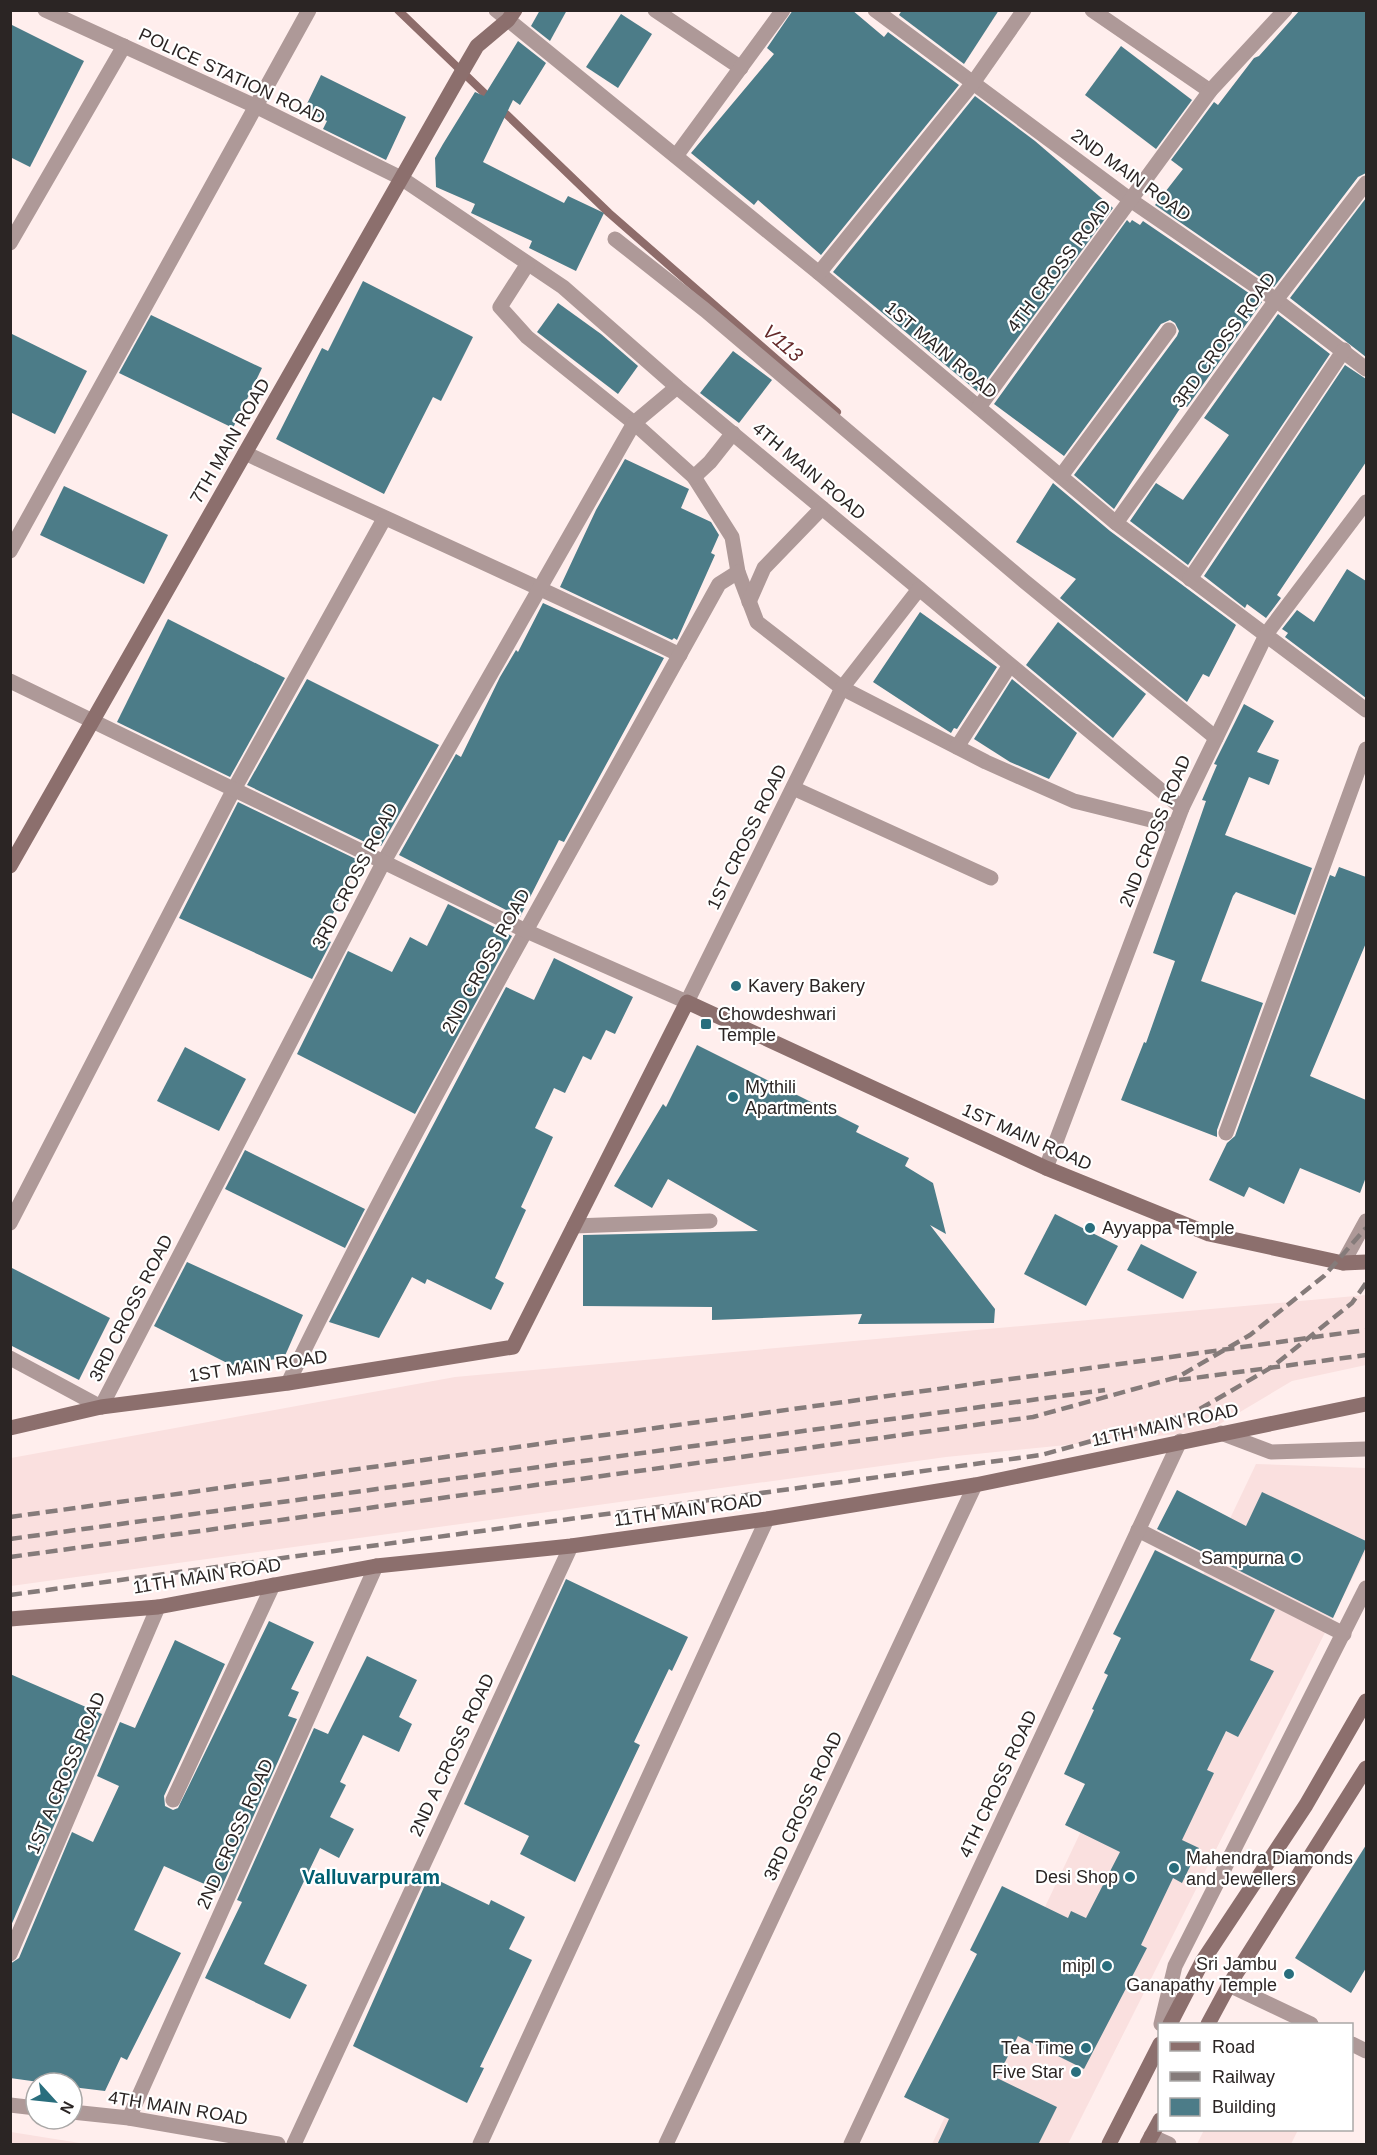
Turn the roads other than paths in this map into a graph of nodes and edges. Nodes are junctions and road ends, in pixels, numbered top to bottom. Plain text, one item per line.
1 (45, 10) edge
2 (309, 10) edge
3 (655, 10) edge
4 (783, 10) edge
5 (875, 10) edge
6 (1024, 10) edge
7 (1092, 10) edge
8 (1285, 10) edge
9 (506, 14) edge
10 (124, 46) junction
11 (741, 68) junction
12 (973, 83) junction
13 (1210, 91) junction
14 (255, 106) junction
15 (676, 156) junction
16 (401, 178) junction
17 (1366, 183) edge
18 (1132, 201) junction
19 (615, 239) dead end
20 (10, 243) edge
21 (527, 265) junction
22 (819, 273) junction
23 (1276, 300) junction
24 (1169, 330) dead end
25 (1344, 350) junction
26 (1366, 369) edge
27 (677, 387) junction
28 (979, 407) junction
29 (634, 423) junction
30 (733, 433) junction
31 (245, 453) junction
32 (1061, 476) junction
33 (694, 477) junction
34 (1366, 502) edge
35 (822, 508) junction
36 (384, 519) junction
37 (1116, 523) junction
38 (10, 551) edge
39 (738, 572) junction
40 (1190, 579) junction
41 (541, 587) junction
42 (920, 589) junction
43 (749, 602) junction
44 (1267, 633) junction
45 (680, 655) junction
46 (1010, 665) junction
47 (10, 681) edge
48 (842, 688) junction
49 (1366, 710) edge
50 (93, 722) junction
51 (1216, 738) junction
52 (957, 747) junction
53 (1366, 749) edge
54 (793, 788) junction
55 (233, 791) junction
56 (1182, 808) junction
57 (1175, 826) junction
58 (383, 863) junction
59 (10, 866) edge
60 (991, 878) dead end
61 (524, 930) junction
62 (687, 1002) junction
63 (1227, 1133) dead end
64 (1046, 1168) junction
65 (710, 1221) dead end
66 (1366, 1221) edge
67 (10, 1223) edge
68 (574, 1226) junction
69 (1366, 1262) edge
70 (1343, 1263) junction
71 (10, 1358) edge
72 (288, 1383) junction
73 (1366, 1404) edge
74 (101, 1407) junction
75 (10, 1428) edge
76 (1221, 1433) junction
77 (1180, 1441) junction
78 (1366, 1449) edge
79 (975, 1485) junction
80 (767, 1519) junction
81 (1138, 1530) junction
82 (571, 1546) junction
83 (376, 1566) junction
84 (273, 1585) junction
85 (1366, 1588) edge
86 (158, 1607) junction
87 (10, 1619) edge
88 (1344, 1634) junction
89 (1366, 1701) edge
90 (1366, 1768) edge
91 (173, 1800) dead end
92 (10, 1954) edge
93 (1229, 1985) junction
94 (1161, 2023) edge
95 (1171, 2023) edge
96 (1209, 2023) edge
97 (1307, 2023) edge
98 (1156, 2050) edge
99 (84, 2113) edge
100 (129, 2118) junction
101 (1158, 2124) edge
102 (1149, 2140) edge
103 (278, 2145) edge
104 (294, 2145) edge
105 (480, 2145) edge
106 (666, 2145) edge
107 (851, 2145) edge
108 (1109, 2145) edge
109 (1168, 2145) edge

1 - 10 street, POLICE STATION ROAD
2 - 14 street
3 - 11 street
4 - 11 street
5 - 12 street, 2ND MAIN ROAD
6 - 12 street
7 - 13 street
8 - 13 street, 4TH CROSS ROAD
9 - 15 street, 1ST MAIN ROAD
9 - 16 main road, 7TH MAIN ROAD
10 - 14 street, POLICE STATION ROAD
10 - 20 street
11 - 15 street
12 - 18 street, 2ND MAIN ROAD
12 - 22 street
13 - 18 street, 4TH CROSS ROAD
14 - 16 street, POLICE STATION ROAD
14 - 38 street
15 - 22 street, 1ST MAIN ROAD
16 - 21 street, 4TH MAIN ROAD
16 - 31 main road, 7TH MAIN ROAD
17 - 23 street, 3RD CROSS ROAD
18 - 23 street, 2ND MAIN ROAD
18 - 28 street, 4TH CROSS ROAD
19 - 51 street
21 - 27 street, 4TH MAIN ROAD
21 - 29 street
22 - 28 street, 1ST MAIN ROAD
23 - 25 street, 2ND MAIN ROAD
23 - 37 street, 3RD CROSS ROAD
24 - 32 street
25 - 26 street, 2ND MAIN ROAD
25 - 40 street
27 - 29 street, 3RD CROSS ROAD
27 - 30 street, 4TH MAIN ROAD
28 - 32 street, 1ST MAIN ROAD
29 - 33 street
29 - 41 street, 3RD CROSS ROAD
30 - 33 street
30 - 35 street, 4TH MAIN ROAD
31 - 36 street
31 - 50 main road, 7TH MAIN ROAD
32 - 37 street, 1ST MAIN ROAD
33 - 39 street
34 - 44 street, 2ND CROSS ROAD
35 - 42 street, 4TH MAIN ROAD
35 - 43 street
36 - 41 street
36 - 55 street
37 - 40 street, 1ST MAIN ROAD
39 - 43 street
39 - 45 street, 2ND CROSS ROAD
40 - 44 street, 1ST MAIN ROAD
41 - 45 street
41 - 58 street, 3RD CROSS ROAD
42 - 46 street, 4TH MAIN ROAD
42 - 48 street, 1ST CROSS ROAD
43 - 48 street
44 - 49 street, 1ST MAIN ROAD
44 - 51 street, 2ND CROSS ROAD
45 - 61 street, 2ND CROSS ROAD
46 - 52 street
46 - 56 street, 4TH MAIN ROAD
47 - 50 street
48 - 52 street
48 - 54 street, 1ST CROSS ROAD
50 - 55 street
50 - 59 main road, 7TH MAIN ROAD
51 - 56 street, 2ND CROSS ROAD
52 - 57 street
53 - 63 street
54 - 60 street
54 - 62 street, 1ST CROSS ROAD
55 - 58 street
55 - 67 street
56 - 57 street, 2ND CROSS ROAD
57 - 64 street, 2ND CROSS ROAD
58 - 61 street
58 - 74 street, 3RD CROSS ROAD
61 - 62 street
61 - 72 street, 2ND CROSS ROAD
62 - 64 main road, 1ST MAIN ROAD
62 - 68 main road
64 - 70 main road, 1ST MAIN ROAD
65 - 68 street
66 - 70 street
68 - 72 main road, 1ST MAIN ROAD
69 - 70 main road, 1ST MAIN ROAD
71 - 74 street
72 - 74 main road, 1ST MAIN ROAD
73 - 76 main road, 11TH MAIN ROAD
74 - 75 main road, 1ST MAIN ROAD
76 - 77 main road, 11TH MAIN ROAD
76 - 78 street
77 - 79 main road, 11TH MAIN ROAD
77 - 81 street, 4TH CROSS ROAD
79 - 80 main road, 11TH MAIN ROAD
79 - 106 street, 3RD CROSS ROAD
80 - 82 main road, 11TH MAIN ROAD
80 - 105 street
81 - 88 street
81 - 107 street, 4TH CROSS ROAD
82 - 83 main road, 11TH MAIN ROAD
82 - 104 street, 2ND A CROSS ROAD
83 - 84 main road, 11TH MAIN ROAD
83 - 100 street, 2ND CROSS ROAD
84 - 86 main road, 11TH MAIN ROAD
84 - 91 street
85 - 88 street
86 - 87 main road, 11TH MAIN ROAD
86 - 92 street, 1ST A CROSS ROAD
88 - 94 street
89 - 95 main road
90 - 93 main road
93 - 96 main road
93 - 97 street
98 - 108 main road
99 - 100 street, 4TH MAIN ROAD
100 - 103 street, 4TH MAIN ROAD
101 - 102 main road
102 - 109 street

